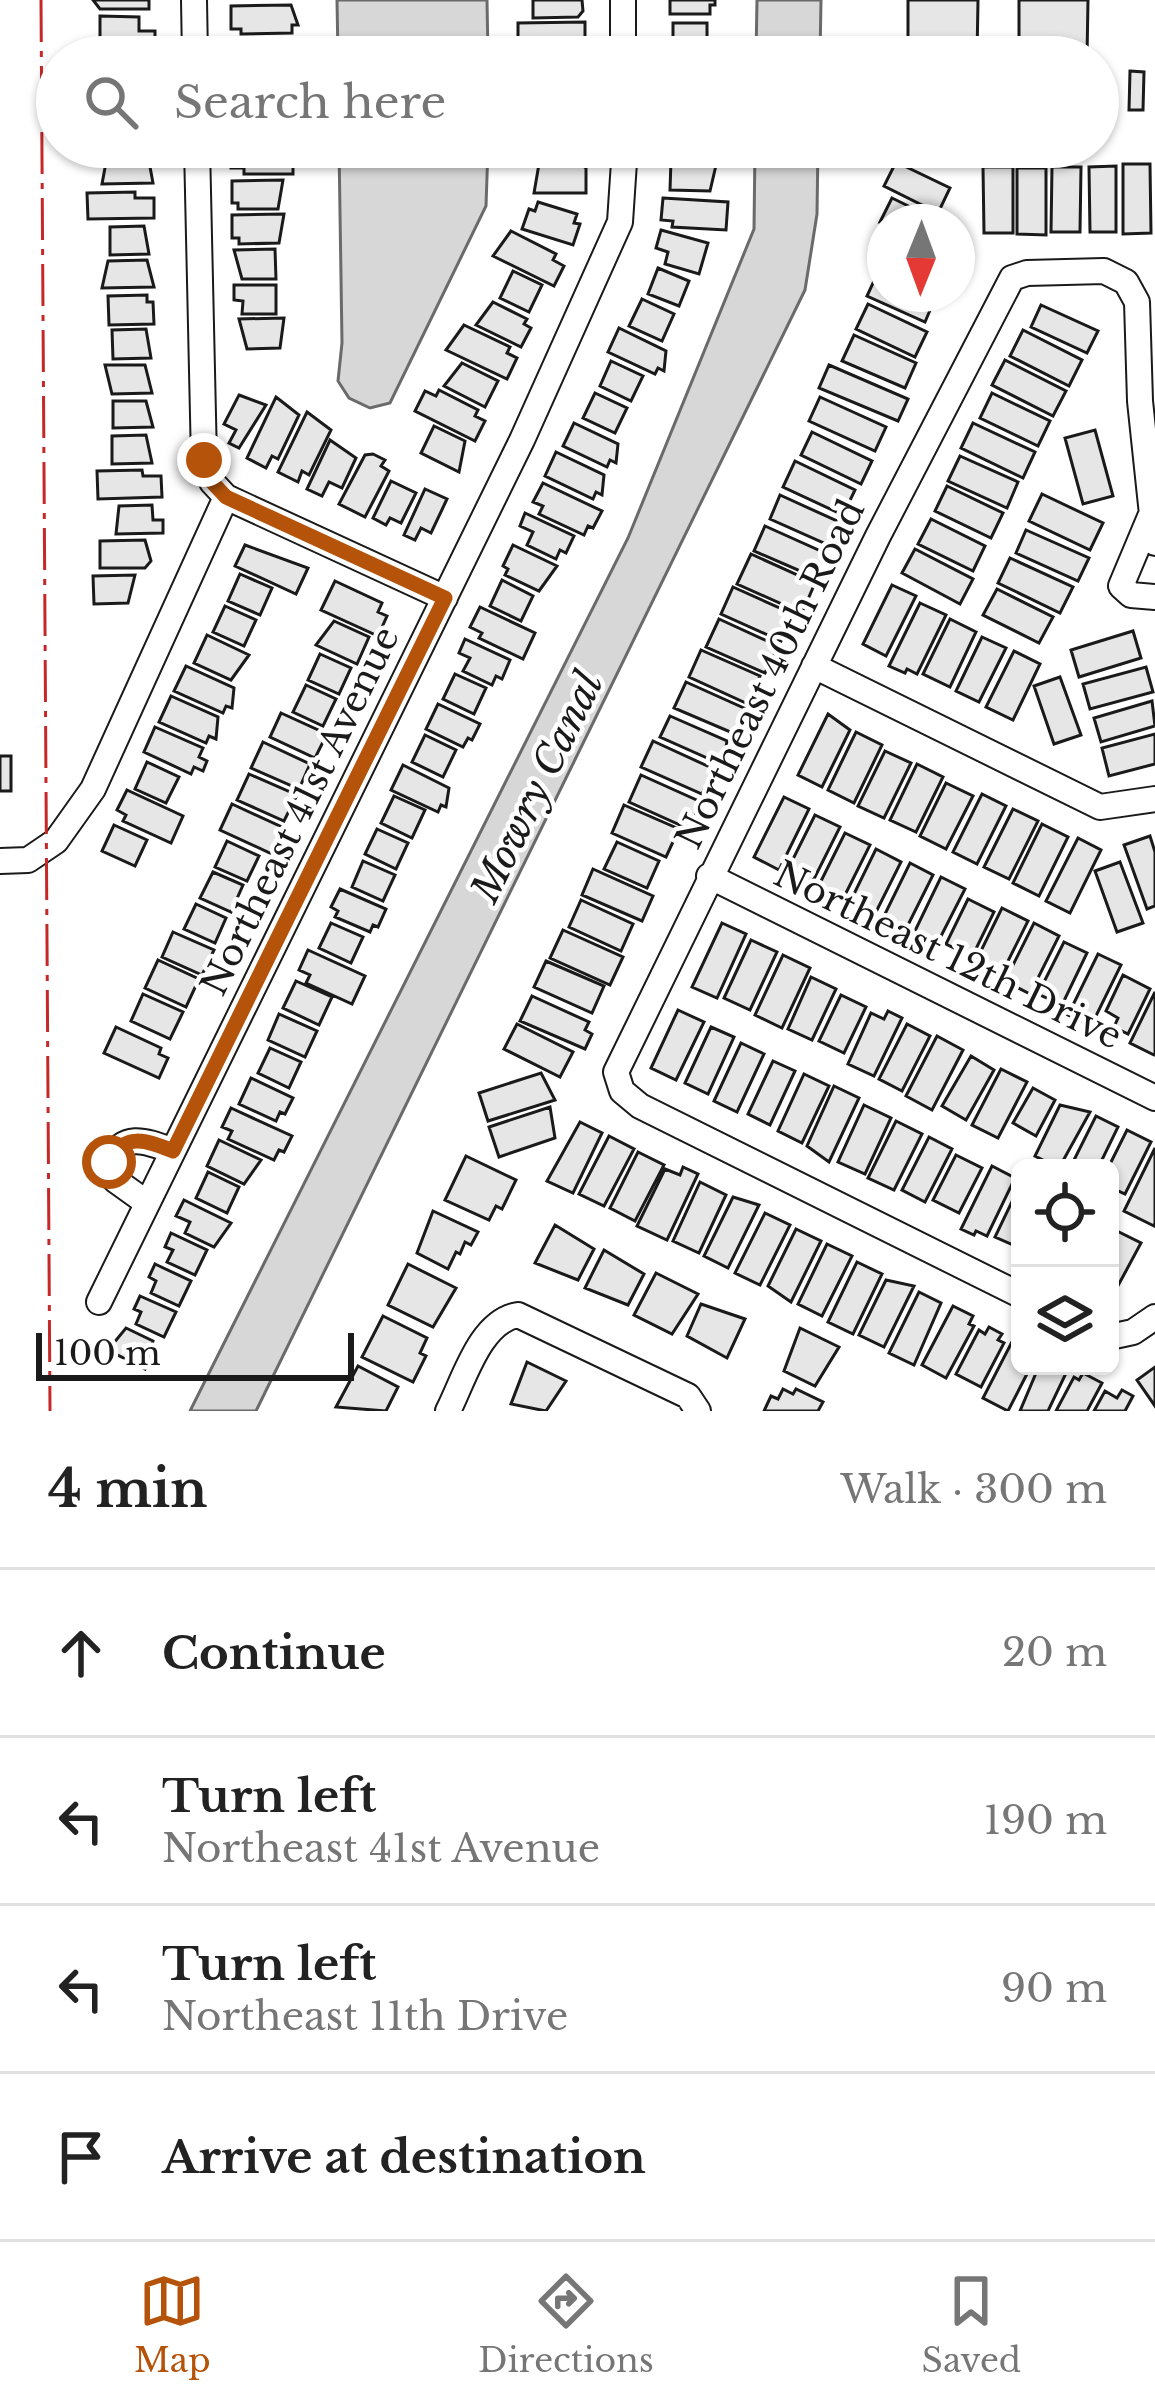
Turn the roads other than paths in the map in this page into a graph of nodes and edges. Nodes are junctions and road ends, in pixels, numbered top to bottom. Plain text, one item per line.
1 (194, 0) edge
2 (623, 0) edge
3 (195, 36) edge
4 (623, 36) edge
5 (197, 168) edge
6 (624, 168) edge
7 (1150, 449) edge
8 (1151, 482) edge
9 (226, 497) junction
10 (1150, 517) junction
11 (1155, 543) edge
12 (1155, 597) edge
13 (445, 598) junction
14 (814, 666) junction
15 (1155, 799) edge
16 (0, 860) edge
17 (709, 876) junction
18 (1155, 1098) edge
19 (173, 1151) junction
20 (148, 1203) junction
21 (1011, 1291) edge
22 (99, 1302) dead end
23 (1155, 1317) edge
24 (1119, 1335) edge
25 (448, 1411) edge
26 (698, 1411) edge

1 - 3 street
2 - 4 street
5 - 9 street
6 - 13 street, Northeast 41st Avenue
7 - 8 street
7 - 14 street, Northeast 40th Road
8 - 10 street
9 - 13 street
9 - 16 street
10 - 11 street
10 - 12 street
13 - 19 street, Northeast 41st Avenue
14 - 15 street
14 - 17 street, Northeast 40th Road
17 - 18 street, Northeast 12th Drive
17 - 21 street, Northeast 40th Road
19 - 20 street, Northeast 41st Avenue
19 - 20 street
20 - 22 street, Northeast 41st Avenue
23 - 24 street
25 - 26 street

